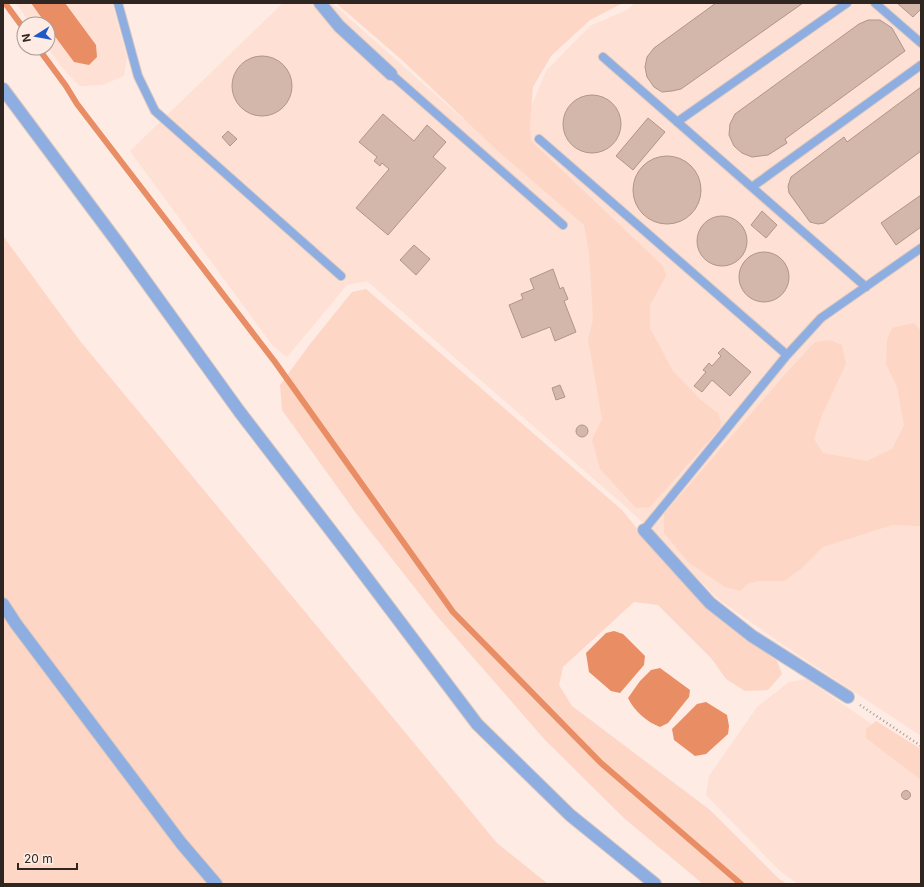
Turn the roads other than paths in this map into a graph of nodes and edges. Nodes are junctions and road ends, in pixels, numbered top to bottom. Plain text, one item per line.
1 (118, 3) edge
2 (320, 3) edge
3 (847, 3) edge
4 (875, 3) edge
5 (921, 43) edge
6 (603, 57) dead end
7 (921, 65) edge
8 (391, 74) joint
9 (3, 90) edge
10 (677, 122) junction
11 (539, 139) dead end
12 (752, 187) junction
13 (563, 225) dead end
14 (921, 248) edge
15 (341, 276) dead end
16 (866, 287) junction
17 (787, 355) junction
18 (644, 530) joint
19 (3, 604) edge
20 (848, 697) road end
21 (216, 884) edge
22 (655, 884) edge

1 - 15 lane
2 - 8 street
3 - 10 lane
4 - 5 lane
6 - 10 lane
7 - 12 lane
8 - 13 lane
9 - 22 street
10 - 12 lane
11 - 17 lane
12 - 16 lane
14 - 16 lane
16 - 17 lane
17 - 18 lane
18 - 20 street
19 - 21 street

